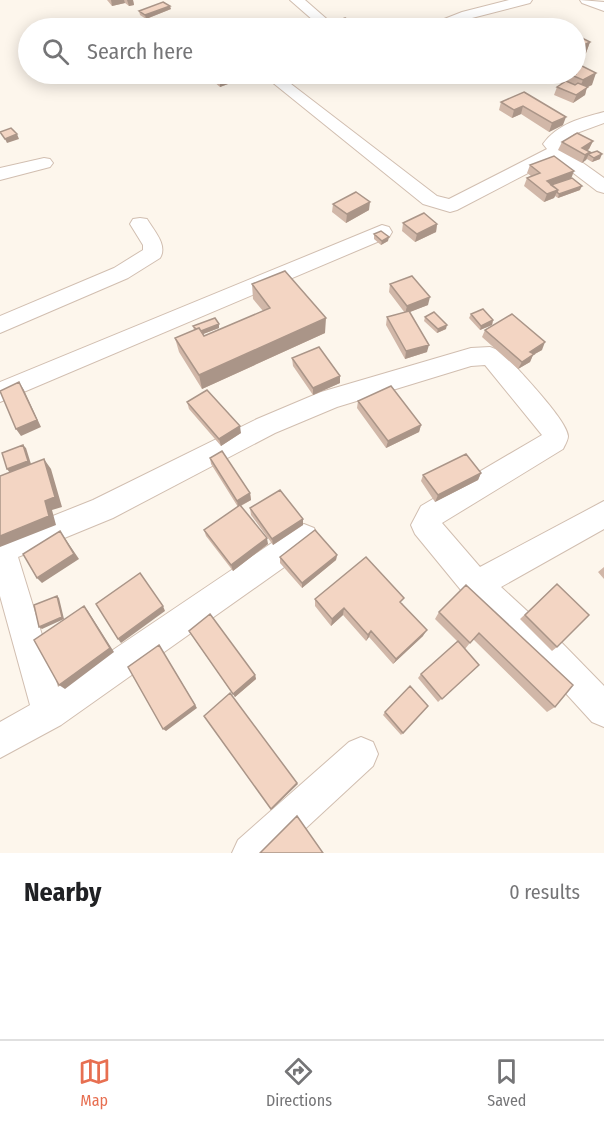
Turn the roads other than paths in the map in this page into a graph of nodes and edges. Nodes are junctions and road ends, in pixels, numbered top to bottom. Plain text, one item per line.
1 (297, 0) edge
2 (525, 0) edge
3 (587, 0) edge
4 (604, 7) edge
5 (318, 18) edge
6 (459, 18) edge
7 (282, 84) edge
8 (604, 117) edge
9 (556, 152) junction
10 (45, 163) dead end
11 (0, 174) edge
12 (604, 187) edge
13 (140, 224) dead end
14 (382, 232) edge
15 (0, 325) edge
16 (0, 392) edge
17 (604, 514) edge
18 (304, 537) edge
19 (1, 551) edge
20 (476, 585) junction
21 (604, 710) edge
22 (48, 713) junction
23 (0, 741) edge
24 (361, 754) dead end
25 (251, 853) edge

1 - 5 street
2 - 6 street
3 - 4 street
7 - 9 street
8 - 9 street
9 - 12 street
10 - 11 street
13 - 15 street
14 - 16 street
17 - 20 street
18 - 22 street
19 - 20 street
19 - 22 street
20 - 21 street
22 - 23 street
24 - 25 street

